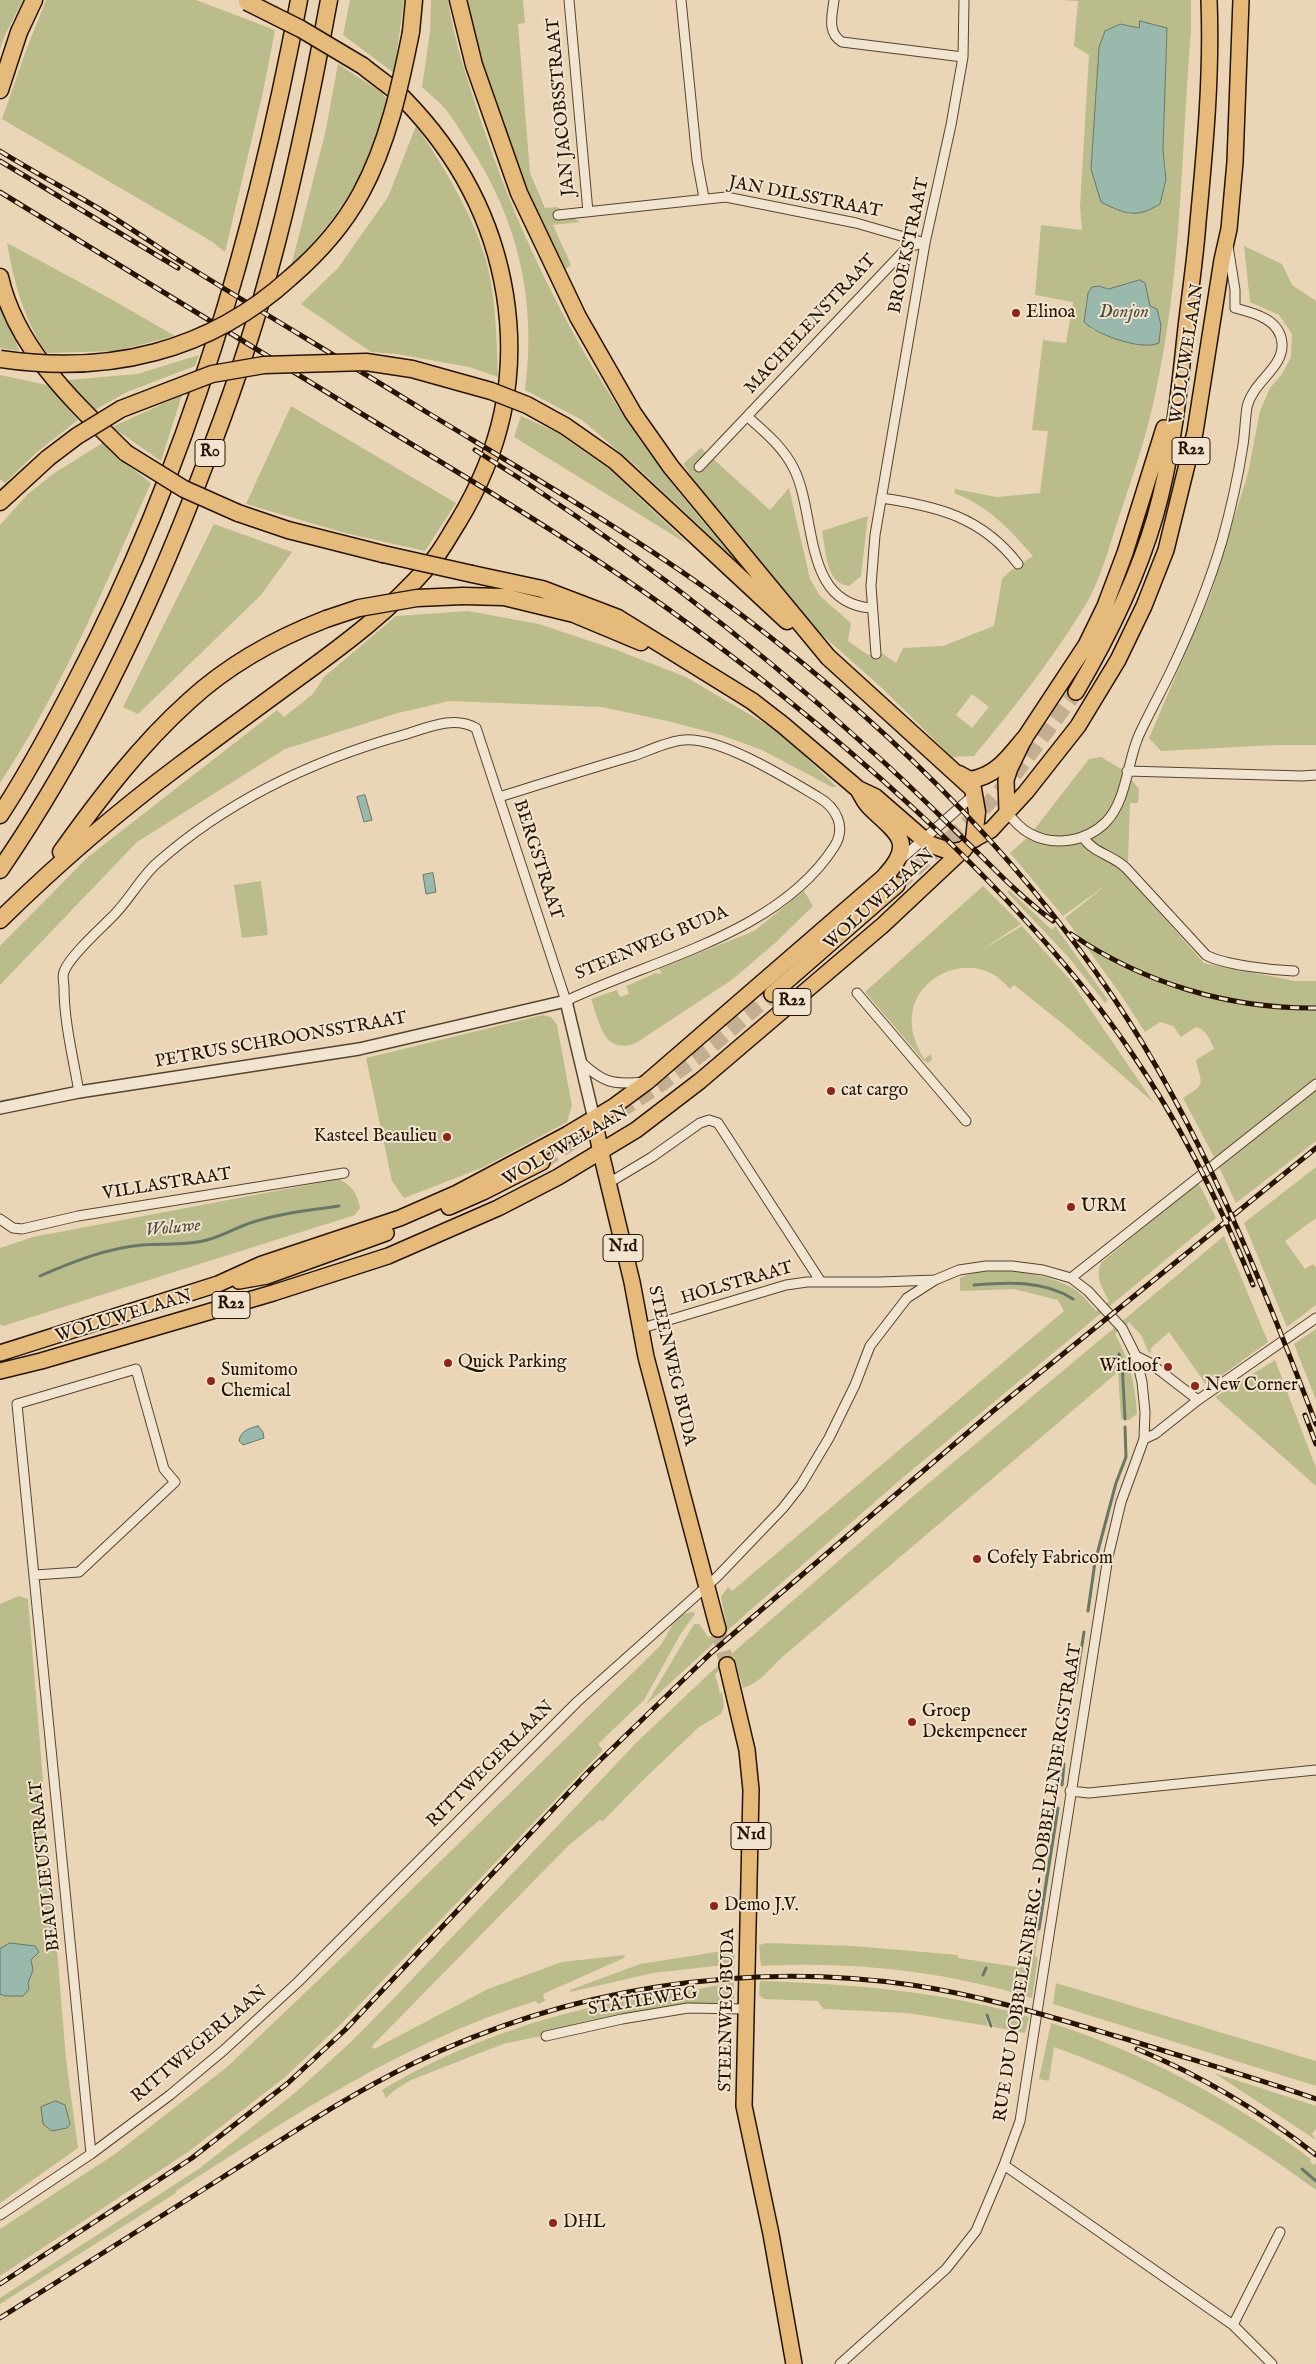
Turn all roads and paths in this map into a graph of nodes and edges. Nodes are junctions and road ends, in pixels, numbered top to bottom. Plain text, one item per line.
1 (34, 0) edge
2 (298, 0) edge
3 (330, 0) edge
4 (414, 0) edge
5 (458, 0) edge
6 (569, 0) edge
7 (681, 0) edge
8 (834, 0) edge
9 (964, 0) edge
10 (1209, 0) edge
11 (1242, 0) edge
12 (244, 1) edge
13 (963, 58) junction
14 (0, 90) edge
15 (704, 198) junction
16 (588, 212) junction
17 (558, 215) dead end
18 (1226, 240) junction
19 (924, 243) junction
20 (0, 277) edge
21 (1184, 346) junction
22 (0, 359) edge
23 (748, 417) junction
24 (699, 467) dead end
25 (881, 498) junction
26 (0, 502) edge
27 (1018, 564) dead end
28 (872, 608) junction
29 (876, 654) dead end
30 (677, 657) junction
31 (828, 657) junction
32 (1076, 692) tunnel mouth
33 (1024, 739) junction
34 (1127, 771) junction
35 (955, 772) junction
36 (1316, 775) edge
37 (983, 778) junction
38 (858, 789) junction
39 (975, 795) junction
40 (499, 797) junction
41 (1006, 812) junction
42 (0, 815) edge
43 (1083, 837) junction
44 (924, 840) junction
45 (969, 845) junction
46 (898, 862) junction
47 (0, 870) edge
48 (44, 877) junction
49 (892, 880) junction
50 (0, 920) edge
51 (1294, 971) dead end
52 (857, 993) dead end
53 (772, 994) tunnel mouth
54 (566, 1002) junction
55 (580, 1061) junction
56 (647, 1082) junction
57 (1316, 1084) edge
58 (79, 1092) junction
59 (0, 1108) edge
60 (594, 1119) junction
61 (966, 1121) dead end
62 (601, 1153) junction
63 (542, 1162) tunnel mouth
64 (344, 1173) dead end
65 (608, 1184) junction
66 (0, 1219) edge
67 (1071, 1278) junction
68 (936, 1280) junction
69 (821, 1282) junction
70 (218, 1284) junction
71 (1316, 1318) edge
72 (639, 1329) junction
73 (0, 1353) edge
74 (1136, 1356) junction
75 (0, 1372) edge
76 (1198, 1400) junction
77 (1144, 1439) junction
78 (34, 1575) junction
79 (708, 1586) junction
80 (718, 1630) tunnel mouth
81 (727, 1665) tunnel mouth
82 (1316, 1770) edge
83 (1070, 1791) junction
84 (745, 2009) junction
85 (546, 2036) dead end
86 (91, 2154) junction
87 (1004, 2165) junction
88 (0, 2215) edge
89 (1280, 2232) dead end
90 (1233, 2325) junction
91 (794, 2364) edge
92 (840, 2364) edge
93 (1272, 2364) edge

1 - 14 highway
2 - 42 highway, R0
3 - 47 highway, R0
4 - 22 highway, bridge
5 - 31 highway
6 - 16 street, JAN JACOBSSTRAAT
7 - 15 street
8 - 13 street
9 - 13 street, BROEKSTRAAT
10 - 21 main road, WOLUWELAAN / R22
11 - 18 main road, WOLUWELAAN / R22
12 - 48 highway, bridge
13 - 19 street, BROEKSTRAAT
15 - 16 street, JAN DILSSTRAAT
15 - 19 street, JAN DILSSTRAAT
16 - 17 street, JAN DILSSTRAAT
18 - 34 street
18 - 41 main road, WOLUWELAAN / R22
19 - 23 street, MACHELENSTRAAT
19 - 25 street, BROEKSTRAAT
20 - 30 highway, bridge
21 - 32 main road, WOLUWELAAN / R22
21 - 33 main road, WOLUWELAAN / R22
23 - 24 street, MACHELENSTRAAT
23 - 28 street, MACHELENSTRAAT
25 - 27 street
25 - 28 street, BROEKSTRAAT
26 - 31 highway, bridge
28 - 29 street, BROEKSTRAAT
30 - 38 highway
30 - 48 highway, bridge
31 - 35 highway
33 - 37 highway, R22
33 - 41 main road, R22
34 - 36 street
34 - 43 street
35 - 37 highway
35 - 39 highway
37 - 39 street
38 - 44 highway
38 - 46 highway
39 - 44 street
39 - 45 highway
40 - 54 street, BERGSTRAAT
40 - 54 street, STEENWEG BUDA
40 - 58 street, BERGSTRAAT
41 - 43 street
41 - 45 main road, WOLUWELAAN / R22
43 - 51 street
44 - 45 highway
44 - 46 street
45 - 62 main road, WOLUWELAAN / R22
46 - 49 highway
48 - 50 highway
49 - 53 main road, WOLUWELAAN / R22
49 - 56 main road, WOLUWELAAN
52 - 61 street
54 - 55 street, STEENWEG BUDA
54 - 58 street, PETRUS SCHROONSSTRAAT
55 - 56 street, WOLUWELAAN
55 - 60 street, STEENWEG BUDA
56 - 60 main road, WOLUWELAAN
57 - 67 street
58 - 59 street, PETRUS SCHROONSSTRAAT
60 - 62 main road, STEENWEG BUDA
60 - 70 main road, WOLUWELAAN
62 - 65 main road, STEENWEG BUDA / N1d
62 - 75 main road, WOLUWELAAN / R22
63 - 70 main road, WOLUWELAAN / R22
64 - 66 street, VILLASTRAAT
65 - 69 street
65 - 72 main road, STEENWEG BUDA / N1d
67 - 68 street
67 - 74 street, RUE DU DOBBELENBERG - DOBBELENBERGSTRAAT
68 - 69 street, HOLSTRAAT
68 - 79 street, RITTWEGERLAAN
69 - 72 street, HOLSTRAAT
70 - 73 main road, WOLUWELAAN / R22
71 - 76 street
72 - 79 main road, STEENWEG BUDA / N1d
74 - 76 street
74 - 77 street, RUE DU DOBBELENBERG - DOBBELENBERGSTRAAT
76 - 77 street
77 - 83 street, RUE DU DOBBELENBERG - DOBBELENBERGSTRAAT
78 - 78 street, BEAULIEUSTRAAT
78 - 86 street, BEAULIEUSTRAAT
79 - 80 main road, STEENWEG BUDA / N1d
79 - 86 street, RITTWEGERLAAN
81 - 84 main road, STEENWEG BUDA / N1d
82 - 83 street
83 - 87 street, RUE DU DOBBELENBERG - DOBBELENBERGSTRAAT
84 - 85 street, STATIEWEG
84 - 91 main road, STEENWEG BUDA / N1d
86 - 88 street, RITTWEGERLAAN
87 - 90 street
87 - 92 street, RUE DU DOBBELENBERG - DOBBELENBERGSTRAAT
89 - 90 street
90 - 93 street

